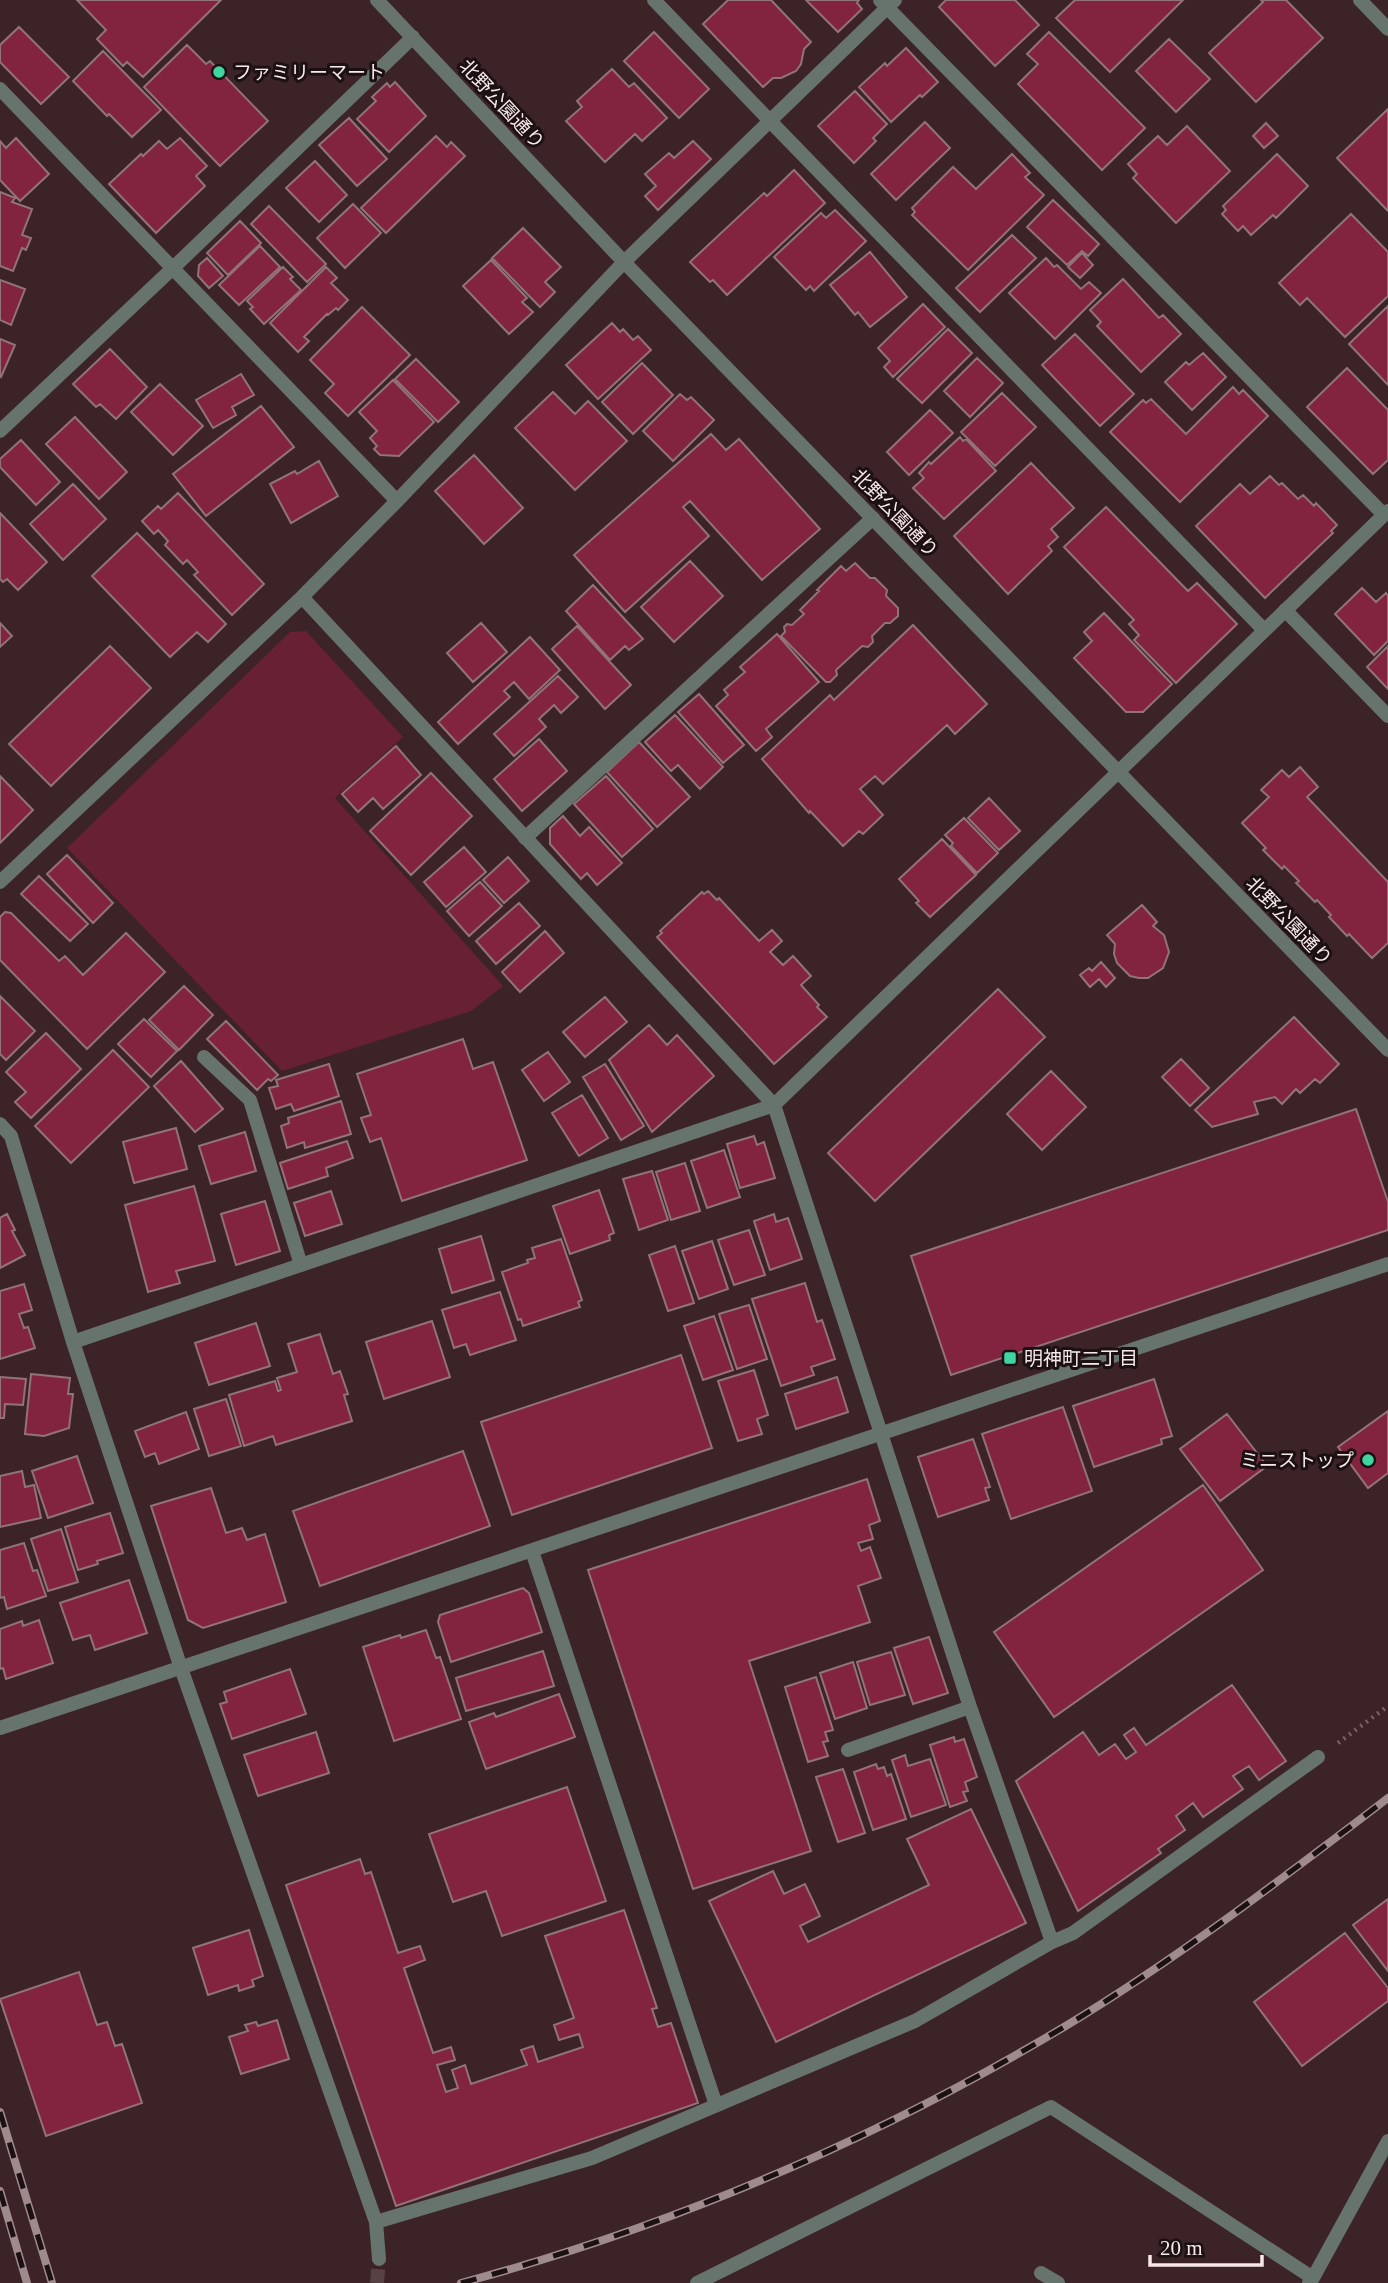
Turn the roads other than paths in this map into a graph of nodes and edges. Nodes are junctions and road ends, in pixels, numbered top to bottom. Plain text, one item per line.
1 (377, 0) edge
2 (654, 0) edge
3 (1360, 0) edge
4 (887, 2) edge
5 (1388, 29) edge
6 (413, 37) junction
7 (0, 89) edge
8 (770, 121) junction
9 (624, 262) junction
10 (173, 268) junction
11 (0, 431) edge
12 (397, 501) junction
13 (1386, 513) edge
14 (873, 518) junction
15 (302, 597) junction
16 (1285, 610) junction
17 (1264, 630) junction
18 (1388, 716) edge
19 (1118, 771) junction
20 (525, 838) junction
21 (0, 882) edge
22 (1388, 1050) edge
23 (204, 1057) dead end
24 (774, 1105) junction
25 (0, 1124) edge
26 (1388, 1264) edge
27 (301, 1265) junction
28 (73, 1342) junction
29 (881, 1434) junction
30 (532, 1551) junction
31 (181, 1668) junction
32 (970, 1707) junction
33 (0, 1728) edge
34 (848, 1750) dead end
35 (1318, 1757) road end
36 (1052, 1942) junction
37 (716, 2105) junction
38 (1388, 2141) edge
39 (376, 2222) junction
40 (379, 2259) tunnel mouth
41 (1041, 2273) dead end
42 (1311, 2281) edge
43 (697, 2283) edge
44 (1058, 2283) edge

1 - 6 street, 北野公園通り
2 - 8 street
3 - 5 street
4 - 8 street
4 - 13 street
6 - 9 street, 北野公園通り
6 - 10 street
7 - 10 street
8 - 9 street
8 - 17 street
9 - 12 street
9 - 14 street, 北野公園通り
10 - 11 street
10 - 12 street
12 - 15 street
13 - 16 street
14 - 19 street, 北野公園通り
14 - 20 street
15 - 20 street
15 - 21 street
16 - 17 street
16 - 18 street
17 - 19 street
19 - 22 street, 北野公園通り
19 - 24 street
20 - 24 street
23 - 27 street
24 - 27 street
24 - 29 street
25 - 28 street
26 - 29 street
27 - 28 street
28 - 31 street
29 - 30 street
29 - 32 street
30 - 31 street
30 - 37 street
31 - 33 street
31 - 39 street
32 - 34 street
32 - 36 street
35 - 36 street
36 - 37 street
37 - 39 street
38 - 42 street
39 - 40 street
41 - 44 street
42 - 43 street

